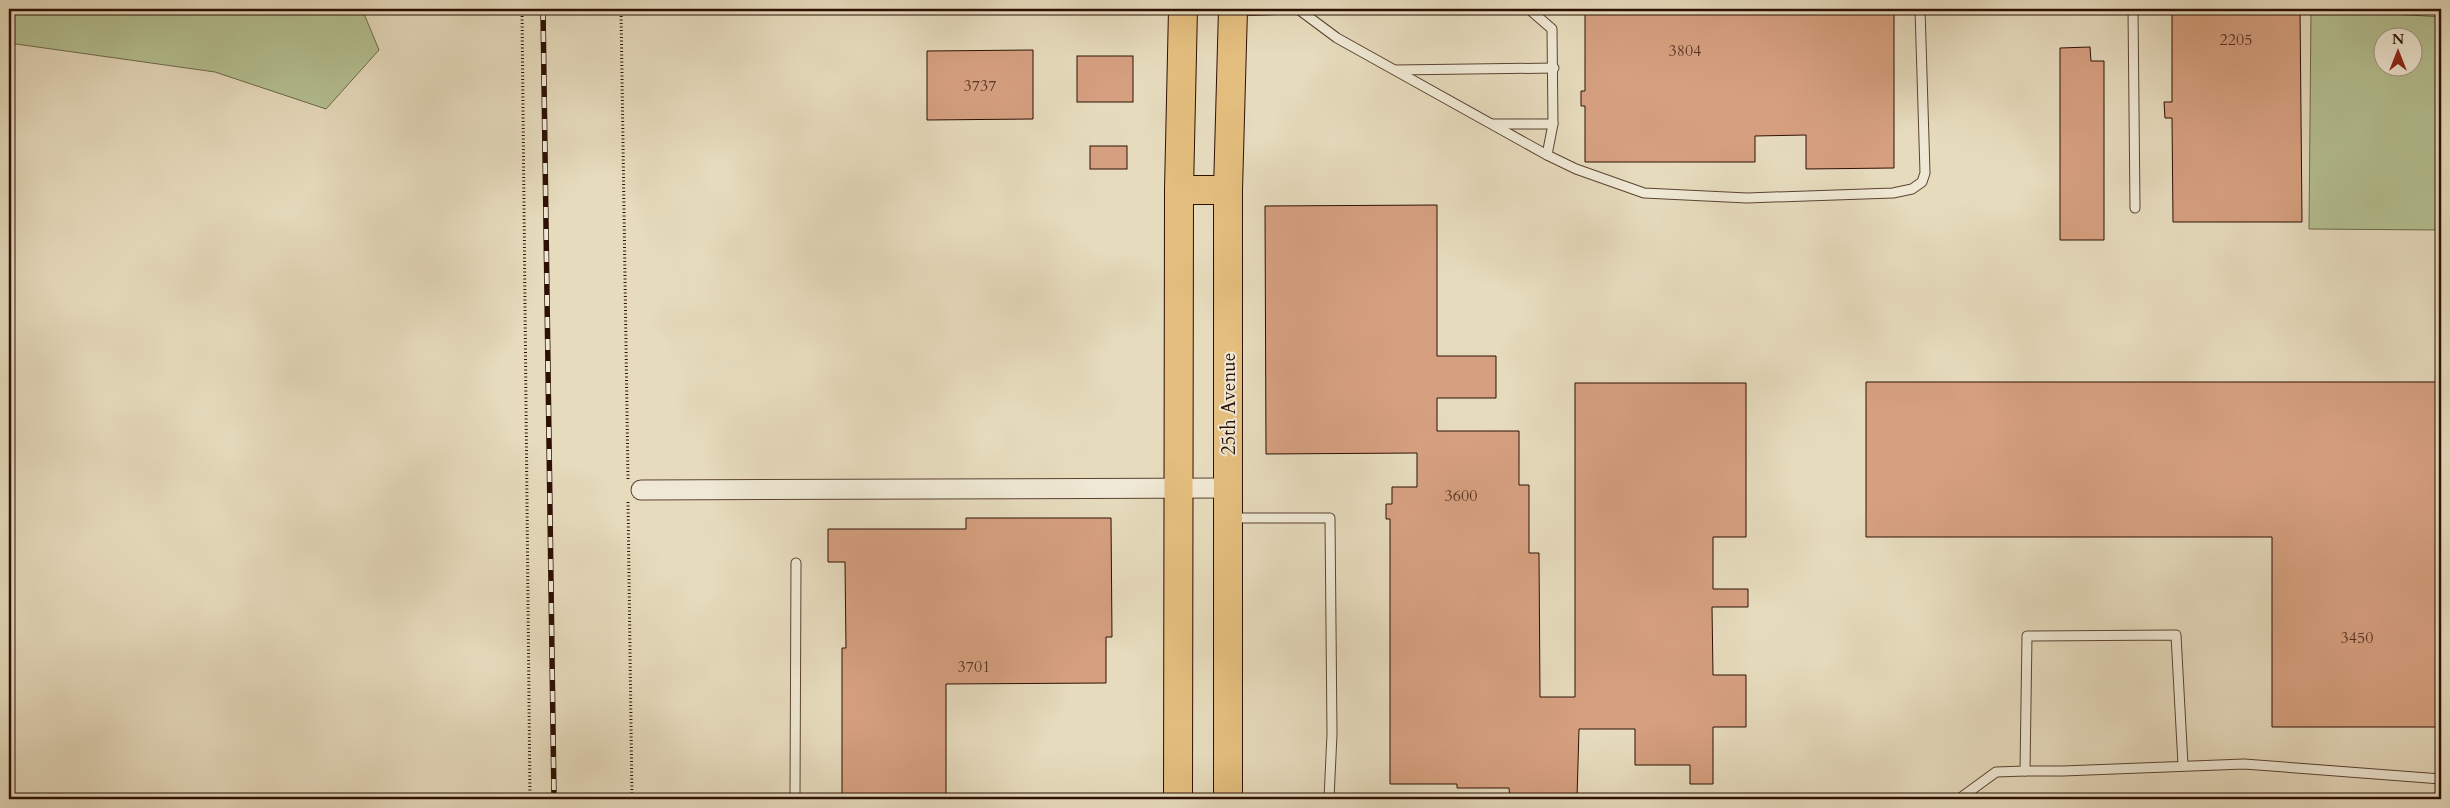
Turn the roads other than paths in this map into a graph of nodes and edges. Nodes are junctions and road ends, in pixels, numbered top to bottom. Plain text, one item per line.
1 (1183, 9) edge
2 (1289, 9) edge
3 (1298, 9) edge
4 (1492, 9) edge
5 (1529, 9) edge
6 (1920, 9) edge
7 (2133, 9) edge
8 (1233, 10) edge
9 (1554, 68) junction
10 (1394, 70) junction
11 (1491, 124) junction
12 (1553, 124) junction
13 (1546, 155) junction
14 (1179, 190) junction
15 (1228, 190) junction
16 (2135, 208) dead end
17 (1228, 488) junction
18 (632, 489) road end
19 (1178, 489) junction
20 (1228, 518) junction
21 (796, 563) dead end
22 (2183, 765) junction
23 (2025, 771) junction
24 (2441, 779) edge
25 (795, 799) edge
26 (1178, 799) edge
27 (1228, 799) edge
28 (1328, 799) edge
29 (1959, 799) edge

1 - 14 main road
2 - 8 lane
3 - 10 lane
4 - 5 lane
5 - 9 lane
6 - 13 lane
7 - 16 lane
8 - 15 main road, 25th Avenue
9 - 10 lane
9 - 12 lane
10 - 11 lane
11 - 12 lane
11 - 13 lane
12 - 13 lane
14 - 15 main road
14 - 19 main road
15 - 17 main road, 25th Avenue
17 - 19 street
17 - 20 main road, 25th Avenue
18 - 19 street
19 - 26 main road
20 - 27 main road, 25th Avenue
20 - 28 lane
21 - 25 lane
22 - 23 lane
22 - 23 lane
22 - 24 lane
23 - 29 lane

